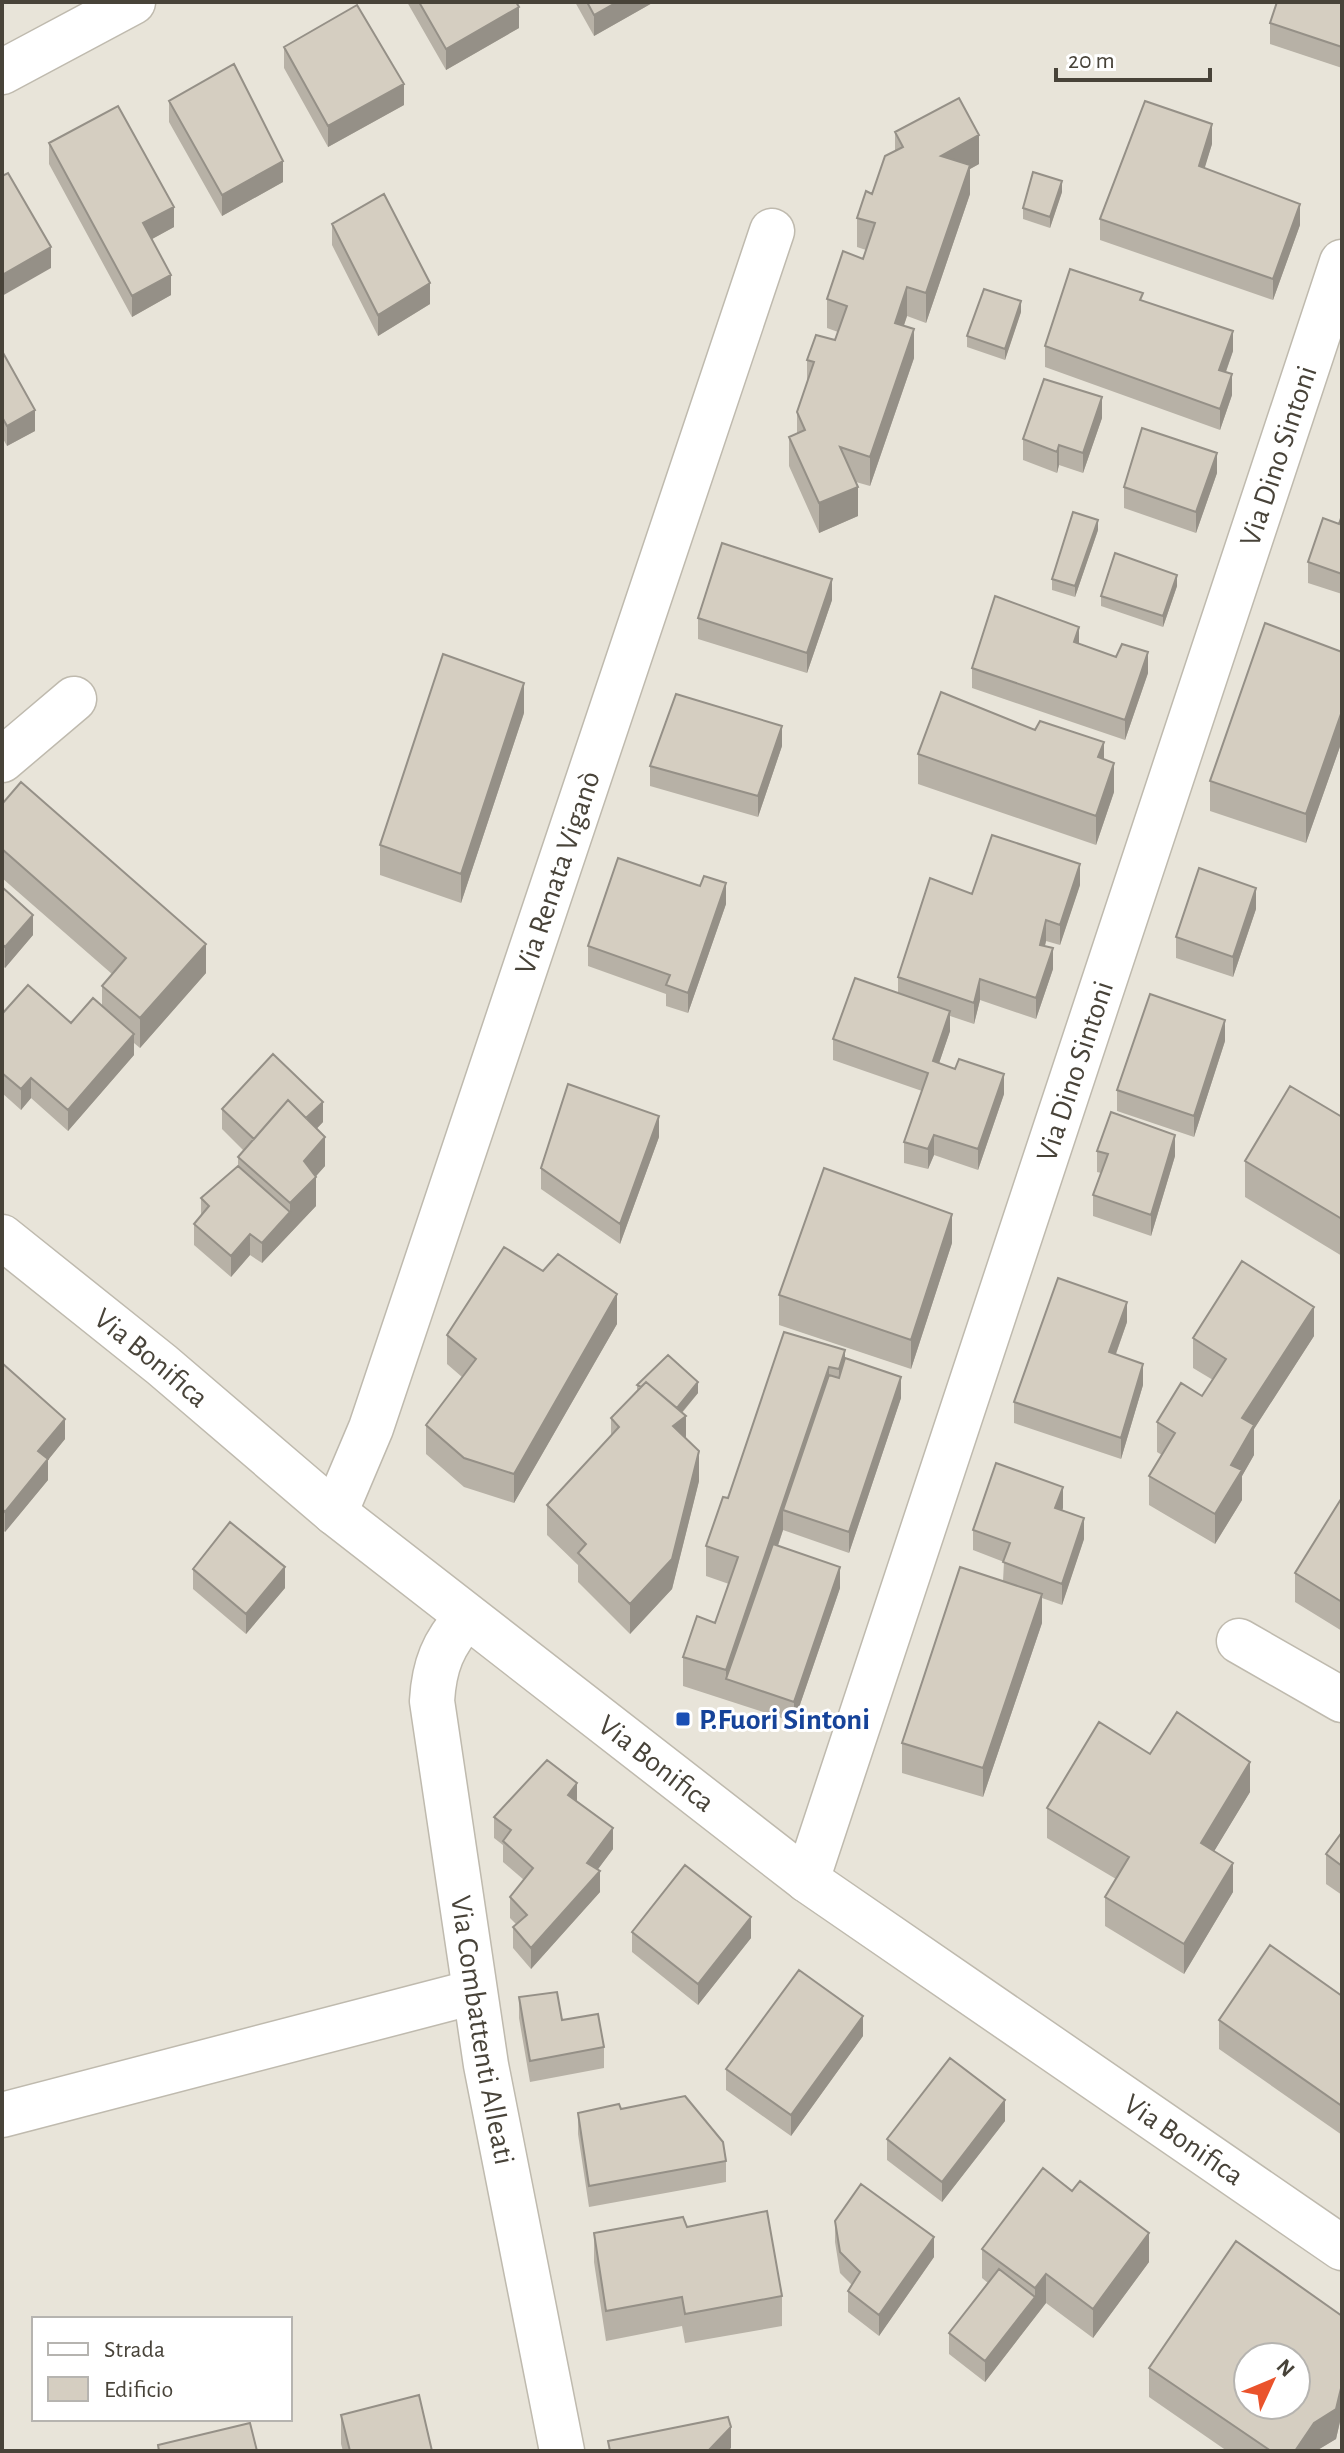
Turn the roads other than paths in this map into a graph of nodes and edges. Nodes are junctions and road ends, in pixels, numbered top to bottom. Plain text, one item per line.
1 (133, 2) edge
2 (2, 72) edge
3 (772, 231) dead end
4 (1342, 262) edge
5 (74, 699) dead end
6 (2, 760) edge
7 (2, 1237) edge
8 (335, 1513) junction
9 (467, 1617) junction
10 (1239, 1641) dead end
11 (1342, 1700) edge
12 (807, 1880) junction
13 (474, 1992) junction
14 (2, 2115) edge
15 (1342, 2248) edge
16 (562, 2451) edge

1 - 2 street
3 - 8 street, Via Renata Viganò
4 - 12 street, Via Dino Sintoni
5 - 6 street
7 - 8 street, Via Bonifica
8 - 9 street, Via Bonifica
9 - 12 street, Via Bonifica
9 - 13 street, Via Combattenti Alleati
10 - 11 street
12 - 15 street, Via Bonifica
13 - 14 street
13 - 16 street, Via Combattenti Alleati

